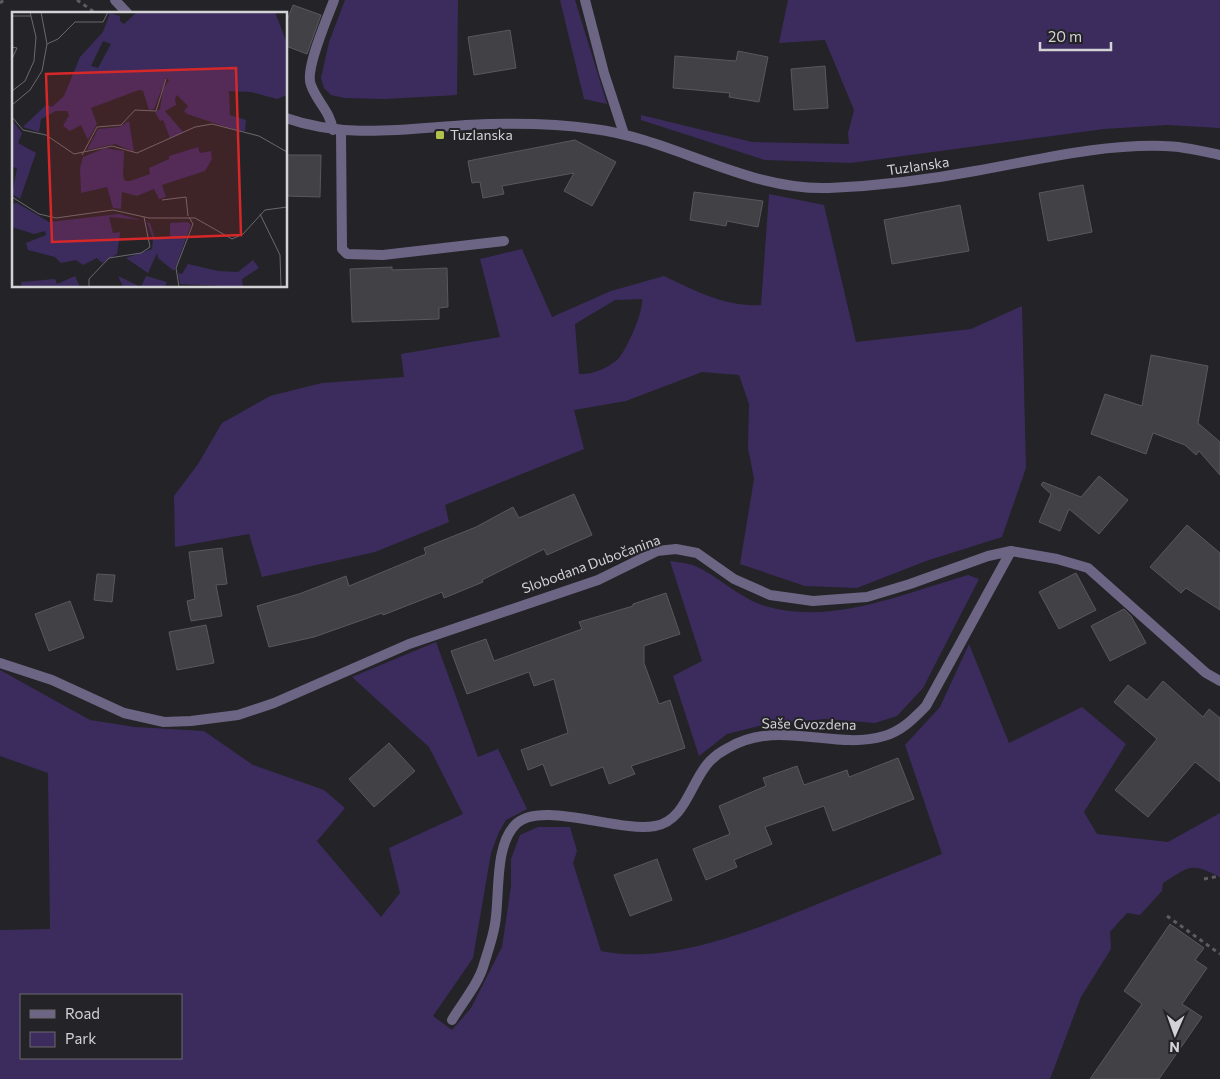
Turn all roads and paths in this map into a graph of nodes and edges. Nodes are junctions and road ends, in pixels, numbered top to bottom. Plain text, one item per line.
1 (4, 0) edge
2 (77, 0) edge
3 (115, 0) edge
4 (334, 0) edge
5 (585, 0) edge
6 (0, 2) edge
7 (94, 12) edge
8 (126, 12) edge
9 (288, 118) edge
10 (337, 130) junction
11 (624, 134) junction
12 (1220, 155) edge
13 (504, 241) dead end
14 (1011, 552) junction
15 (0, 663) edge
16 (1220, 681) edge
17 (1220, 876) edge
18 (1204, 879) dead end
19 (1167, 916) dead end
20 (1220, 954) edge
21 (452, 1020) dead end

1 - 6 path
2 - 7 path
3 - 8 street
4 - 10 street
5 - 11 street
9 - 10 street, Tuzlanska
10 - 11 street, Tuzlanska
10 - 13 street
11 - 12 street, Tuzlanska
14 - 15 street, Slobodana Dubočanina
14 - 16 street, Slobodana Dubočanina
14 - 21 street, Saše Gvozdena
17 - 18 path
19 - 20 path

